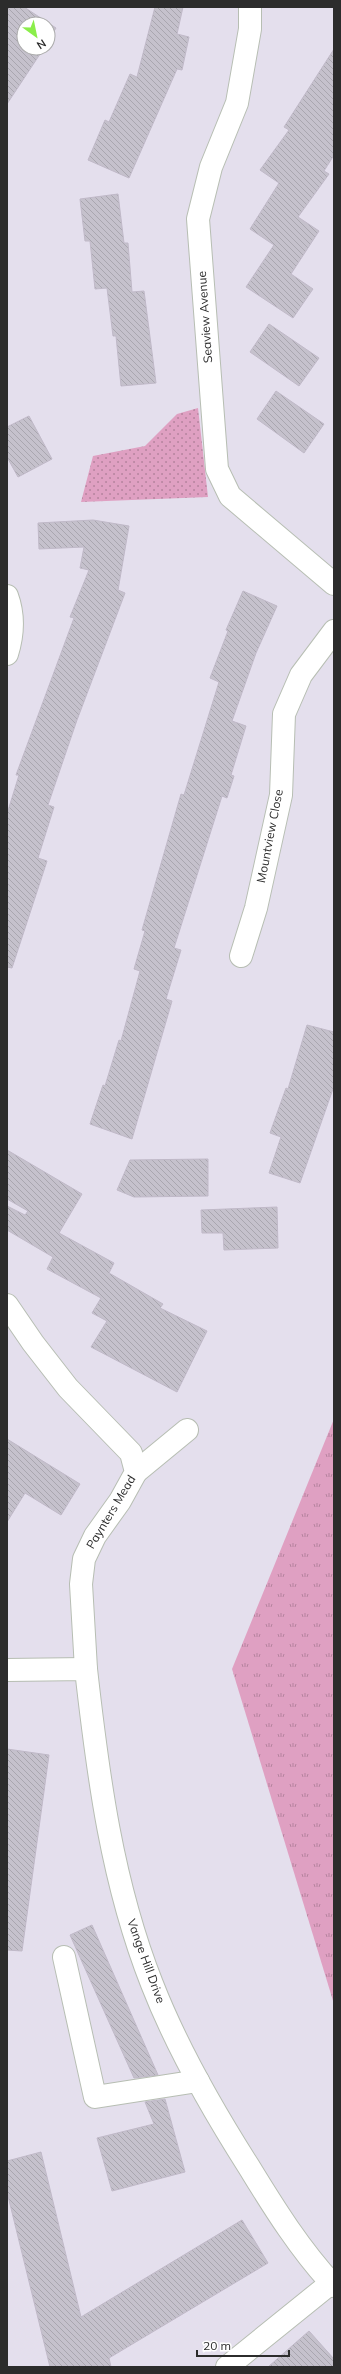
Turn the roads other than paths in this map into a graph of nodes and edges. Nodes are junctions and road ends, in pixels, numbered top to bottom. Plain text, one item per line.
1 (250, 7) edge
2 (334, 584) edge
3 (7, 596) edge
4 (334, 631) edge
5 (7, 654) edge
6 (241, 956) dead end
7 (7, 1305) edge
8 (187, 1430) dead end
9 (136, 1472) junction
10 (86, 1669) junction
11 (7, 1670) edge
12 (64, 1957) dead end
13 (198, 2081) junction
14 (332, 2284) edge
15 (227, 2367) edge

1 - 2 street, Seaview Avenue
3 - 5 street
4 - 6 street, Mountview Close
7 - 9 street, Paynters Mead
8 - 9 street
9 - 10 street, Paynters Mead
10 - 11 street
10 - 13 street, Vange Hill Drive
12 - 13 street
13 - 14 street, Vange Hill Drive
14 - 15 street

